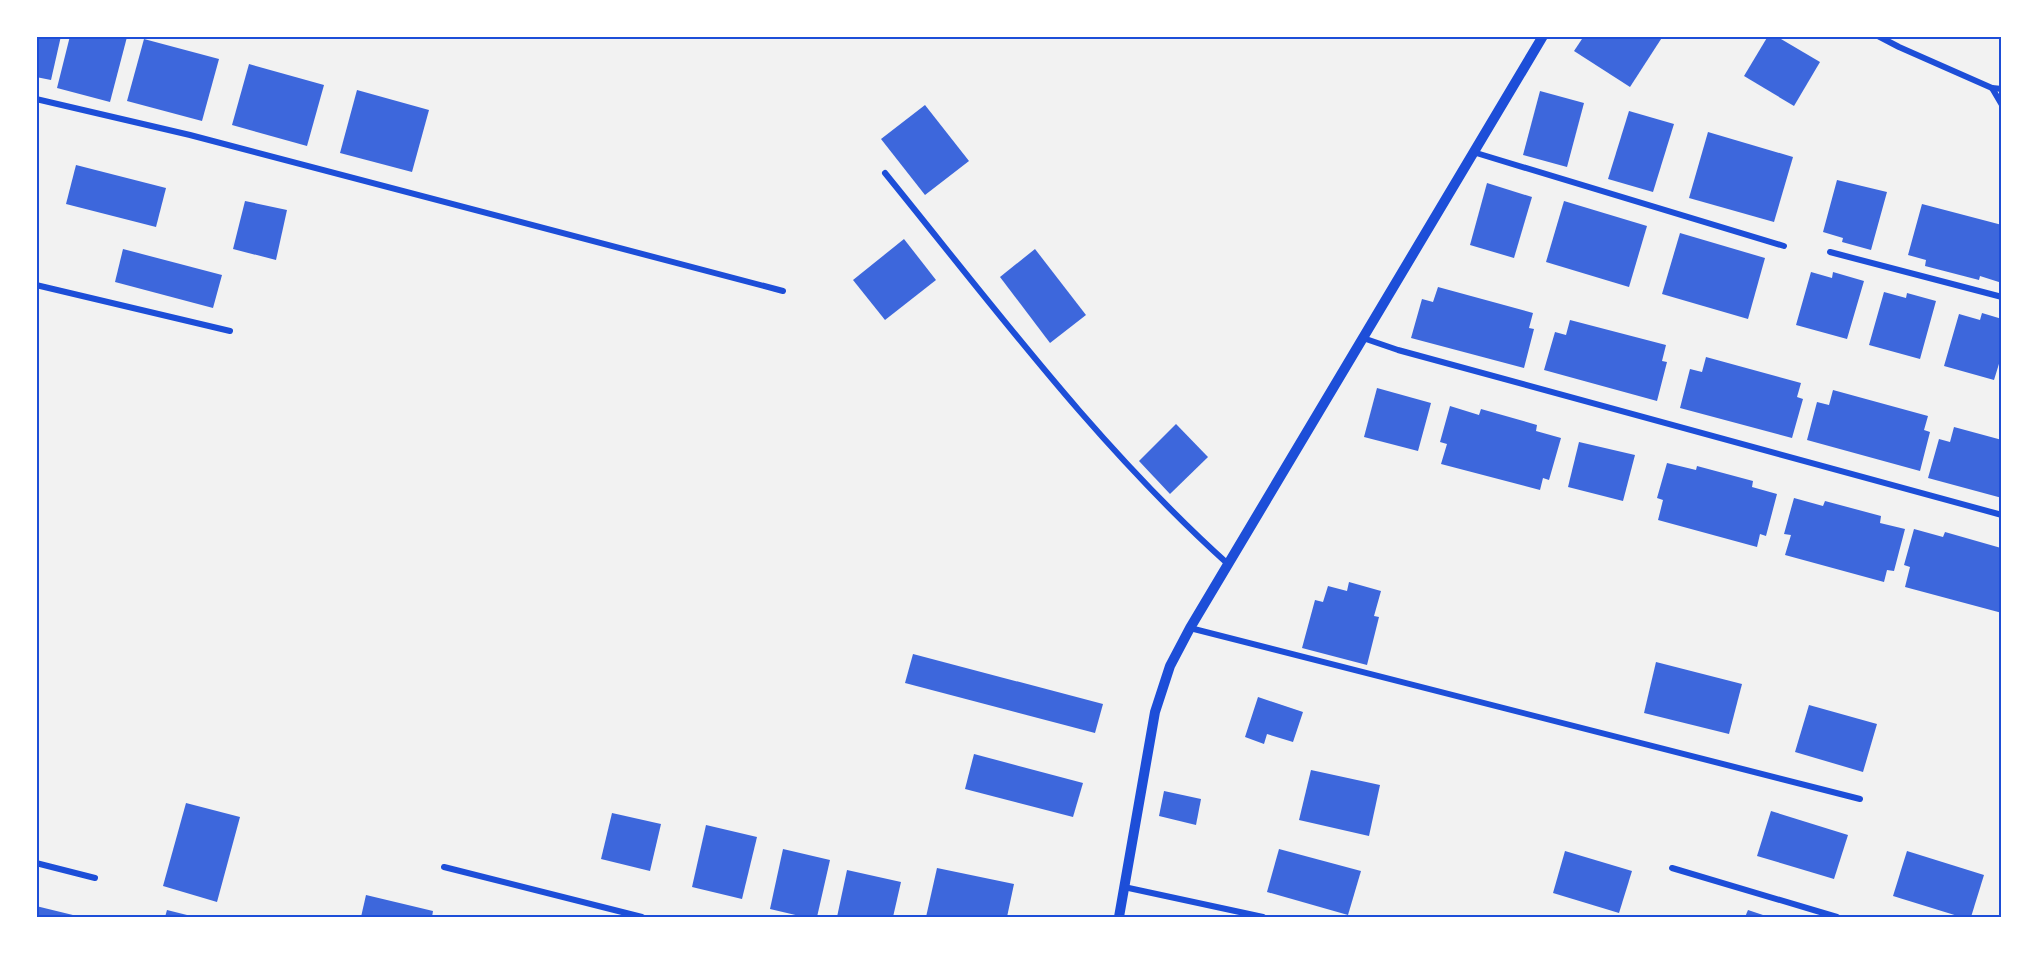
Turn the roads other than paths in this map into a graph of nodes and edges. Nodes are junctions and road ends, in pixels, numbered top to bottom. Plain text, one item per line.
1 (1543, 36) edge
2 (1878, 36) edge
3 (1894, 36) edge
4 (1899, 47) junction
5 (1992, 88) junction
6 (2002, 89) edge
7 (36, 99) edge
8 (2002, 105) edge
9 (1473, 152) junction
10 (885, 173) dead end
11 (1784, 246) dead end
12 (1830, 252) dead end
13 (36, 285) edge
14 (783, 291) dead end
15 (2002, 297) edge
16 (230, 331) dead end
17 (1363, 339) junction
18 (2002, 515) edge
19 (1228, 564) junction
20 (1190, 628) junction
21 (1860, 799) dead end
22 (36, 863) edge
23 (444, 867) dead end
24 (1672, 868) dead end
25 (94, 878) dead end
26 (1124, 887) junction
27 (642, 917) edge
28 (1119, 917) edge
29 (1263, 917) edge
30 (1837, 917) edge

1 - 9 street
2 - 4 street
3 - 4 street
4 - 5 street
5 - 6 street
5 - 8 street
7 - 14 street
9 - 11 street
9 - 17 street
10 - 19 street
12 - 15 street
13 - 16 street
17 - 18 street
17 - 19 street
19 - 20 street
20 - 21 street
20 - 26 street
22 - 25 street
23 - 27 street
24 - 30 street
26 - 28 street
26 - 29 street

